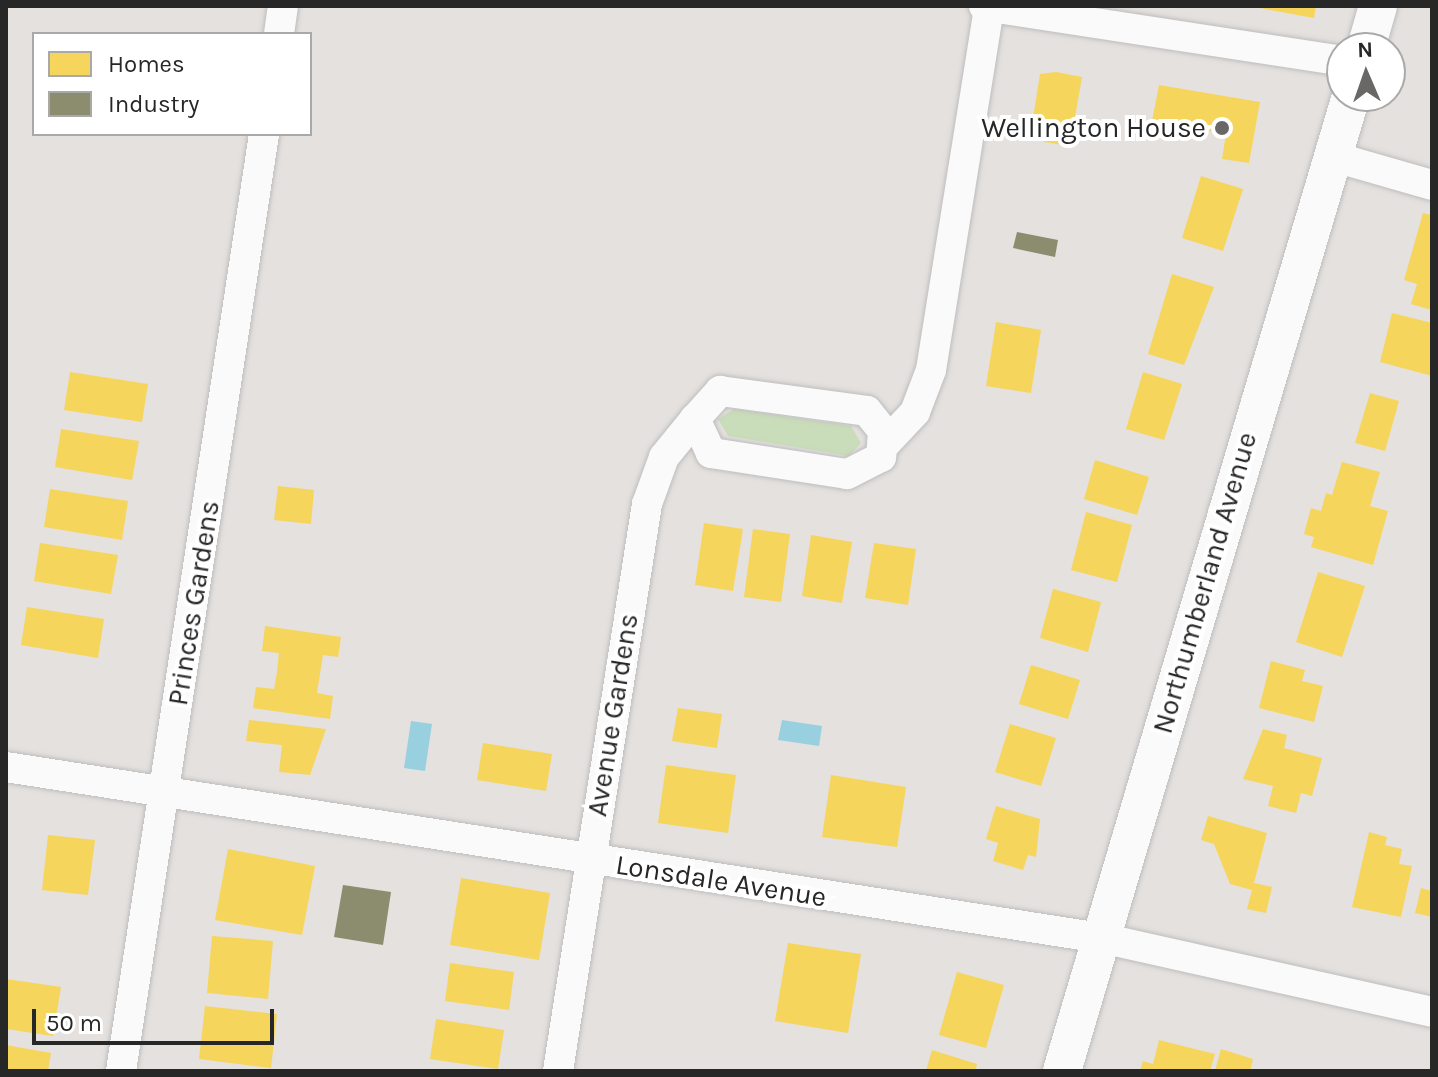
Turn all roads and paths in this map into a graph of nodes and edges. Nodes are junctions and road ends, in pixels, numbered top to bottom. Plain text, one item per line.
1 (283, 6) edge
2 (987, 6) edge
3 (1378, 6) edge
4 (279, 32) edge
5 (1371, 32) edge
6 (1326, 59) edge
7 (1346, 112) edge
8 (264, 136) edge
9 (1331, 156) junction
10 (1432, 185) edge
11 (695, 419) junction
12 (885, 444) junction
13 (6, 767) edge
14 (165, 792) junction
15 (590, 861) junction
16 (1101, 938) junction
17 (1432, 1012) edge
18 (121, 1071) edge
19 (558, 1071) edge
20 (1062, 1071) edge

1 - 4 street
2 - 6 street
2 - 12 street
3 - 5 street
7 - 9 street, Northumberland Avenue
8 - 14 street, Princes Gardens
9 - 10 street
9 - 16 street, Northumberland Avenue
11 - 12 street, Avenue Gardens
11 - 12 street
11 - 15 street, Avenue Gardens
13 - 14 street, Lonsdale Avenue
14 - 15 street, Lonsdale Avenue
14 - 18 street, Princes Gardens
15 - 16 street, Lonsdale Avenue
15 - 19 street, Avenue Gardens
16 - 17 street, Lonsdale Avenue
16 - 20 street, Northumberland Avenue

